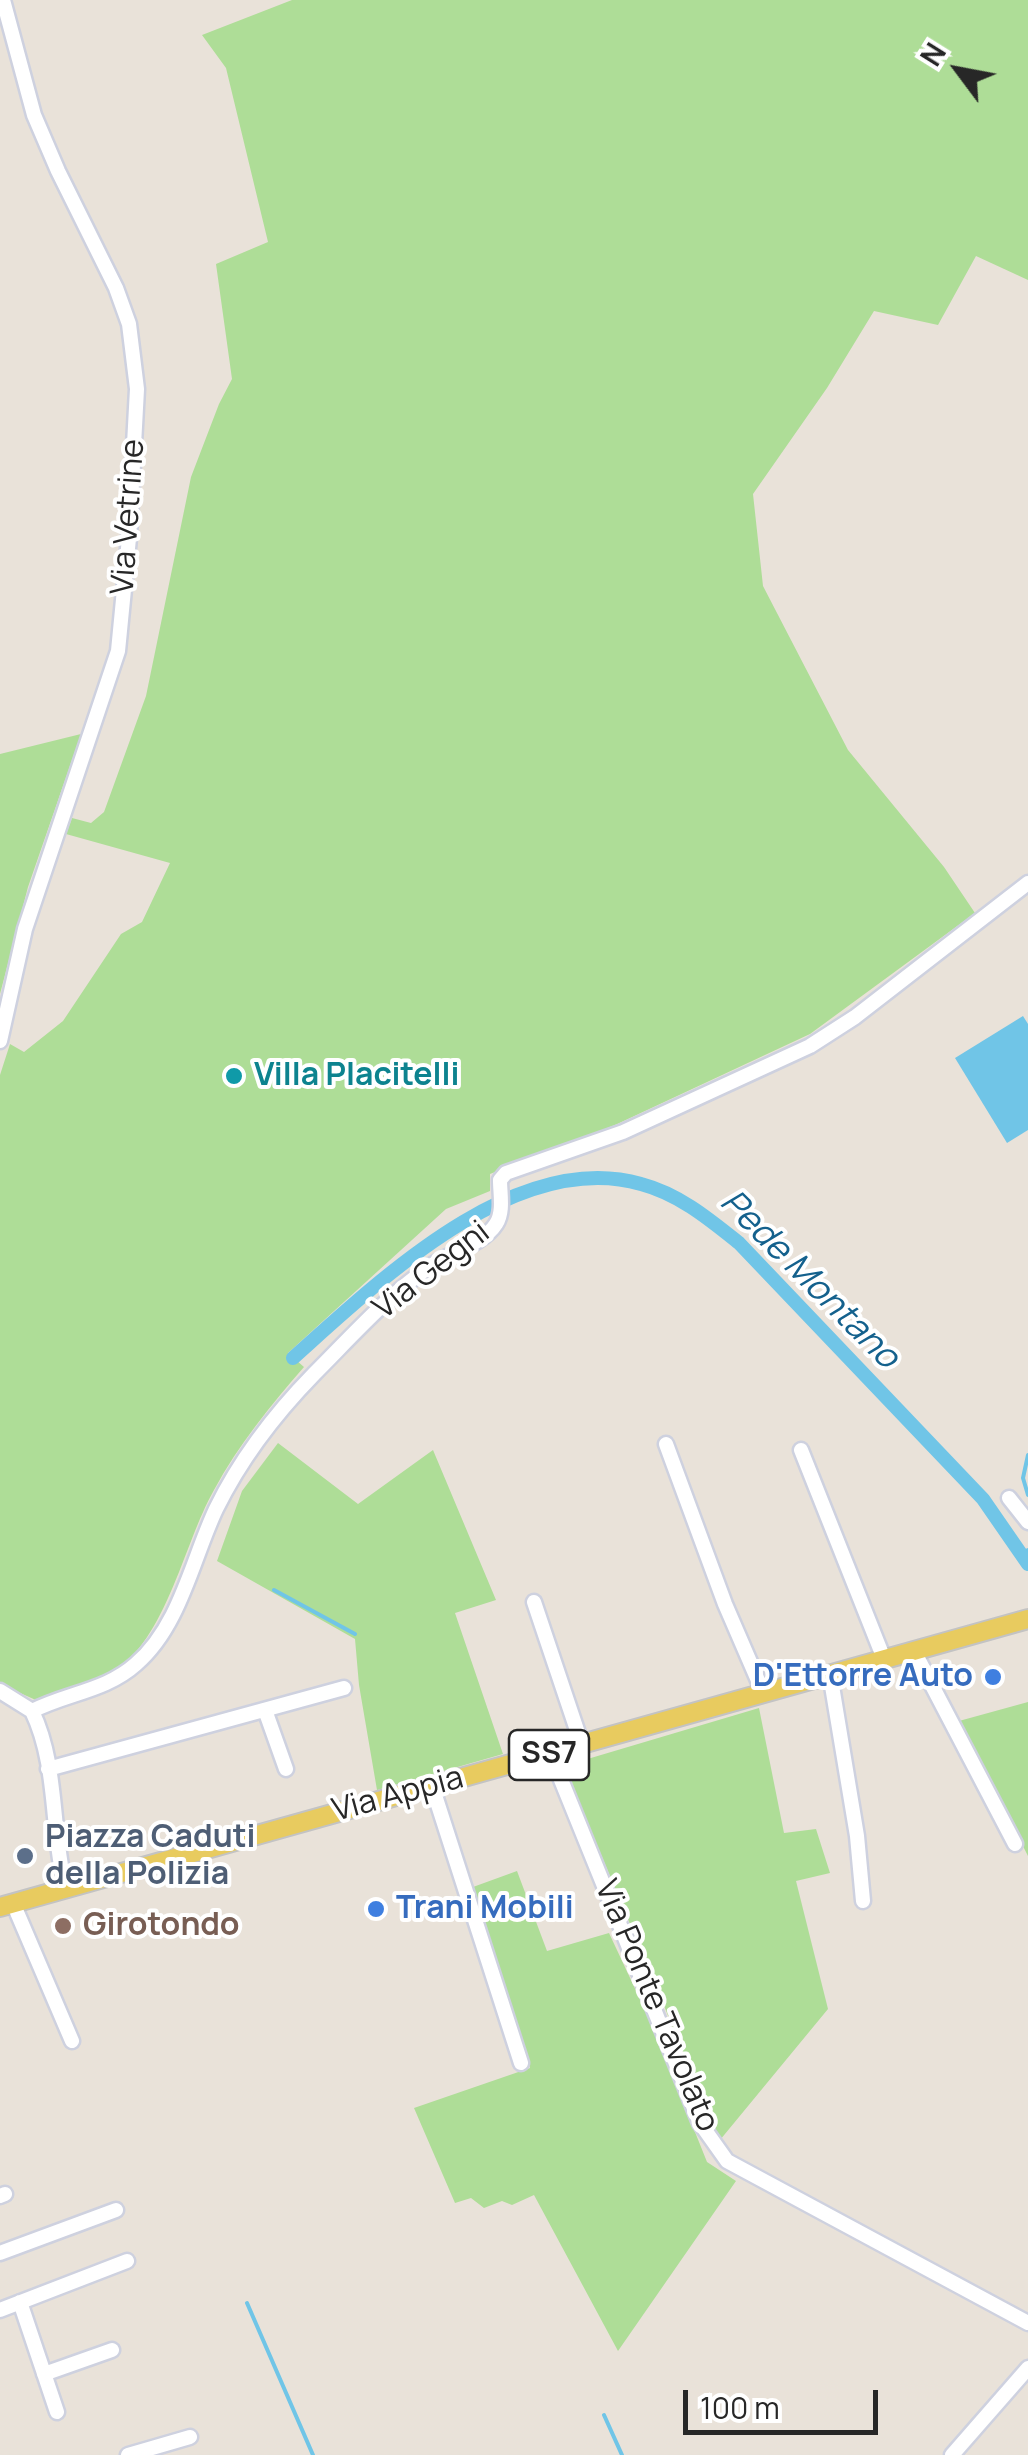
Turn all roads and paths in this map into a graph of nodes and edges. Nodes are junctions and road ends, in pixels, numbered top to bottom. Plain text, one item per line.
1 (3, 0) edge
2 (1028, 883) edge
3 (0, 1041) edge
4 (666, 1444) dead end
5 (801, 1450) dead end
6 (1009, 1498) dead end
7 (1028, 1522) edge
8 (534, 1602) dead end
9 (1028, 1620) edge
10 (914, 1650) junction
11 (884, 1659) junction
12 (830, 1674) junction
13 (344, 1688) dead end
14 (0, 1691) edge
15 (763, 1692) junction
16 (265, 1710) junction
17 (32, 1711) junction
18 (582, 1745) junction
19 (551, 1755) junction
20 (48, 1769) junction
21 (286, 1769) dead end
22 (432, 1786) junction
23 (1015, 1844) dead end
24 (65, 1886) junction
25 (863, 1901) dead end
26 (6, 1905) edge
27 (72, 2041) dead end
28 (521, 2062) dead end
29 (116, 2210) dead end
30 (0, 2254) edge
31 (127, 2261) dead end
32 (20, 2302) junction
33 (0, 2310) edge
34 (1028, 2323) edge
35 (112, 2350) dead end
36 (1028, 2368) edge
37 (44, 2374) junction
38 (57, 2412) dead end
39 (190, 2437) dead end
40 (128, 2455) edge
41 (952, 2455) edge

1 - 3 street, Via Vetrine
2 - 17 street, Via Gegni
4 - 15 street
5 - 11 street
6 - 7 street
8 - 18 street
9 - 10 main road, Via Appia / SS7
10 - 11 main road, Via Appia / SS7
10 - 23 street
11 - 12 main road, Via Appia / SS7
12 - 15 main road, Via Appia / SS7
12 - 25 street
13 - 16 street
14 - 17 street
15 - 18 main road, Via Appia / SS7
16 - 20 street
16 - 21 street
17 - 20 street
18 - 19 main road, Via Appia / SS7
19 - 22 main road, Via Appia / SS7
19 - 34 street, Via Ponte Tavolato
20 - 24 street
22 - 24 main road, Via Appia / SS7
22 - 28 street
24 - 26 main road, Via Appia / SS7
26 - 27 street
29 - 30 street
31 - 32 street
32 - 33 street
32 - 37 street
35 - 37 street
36 - 41 street
37 - 38 street
39 - 40 street

